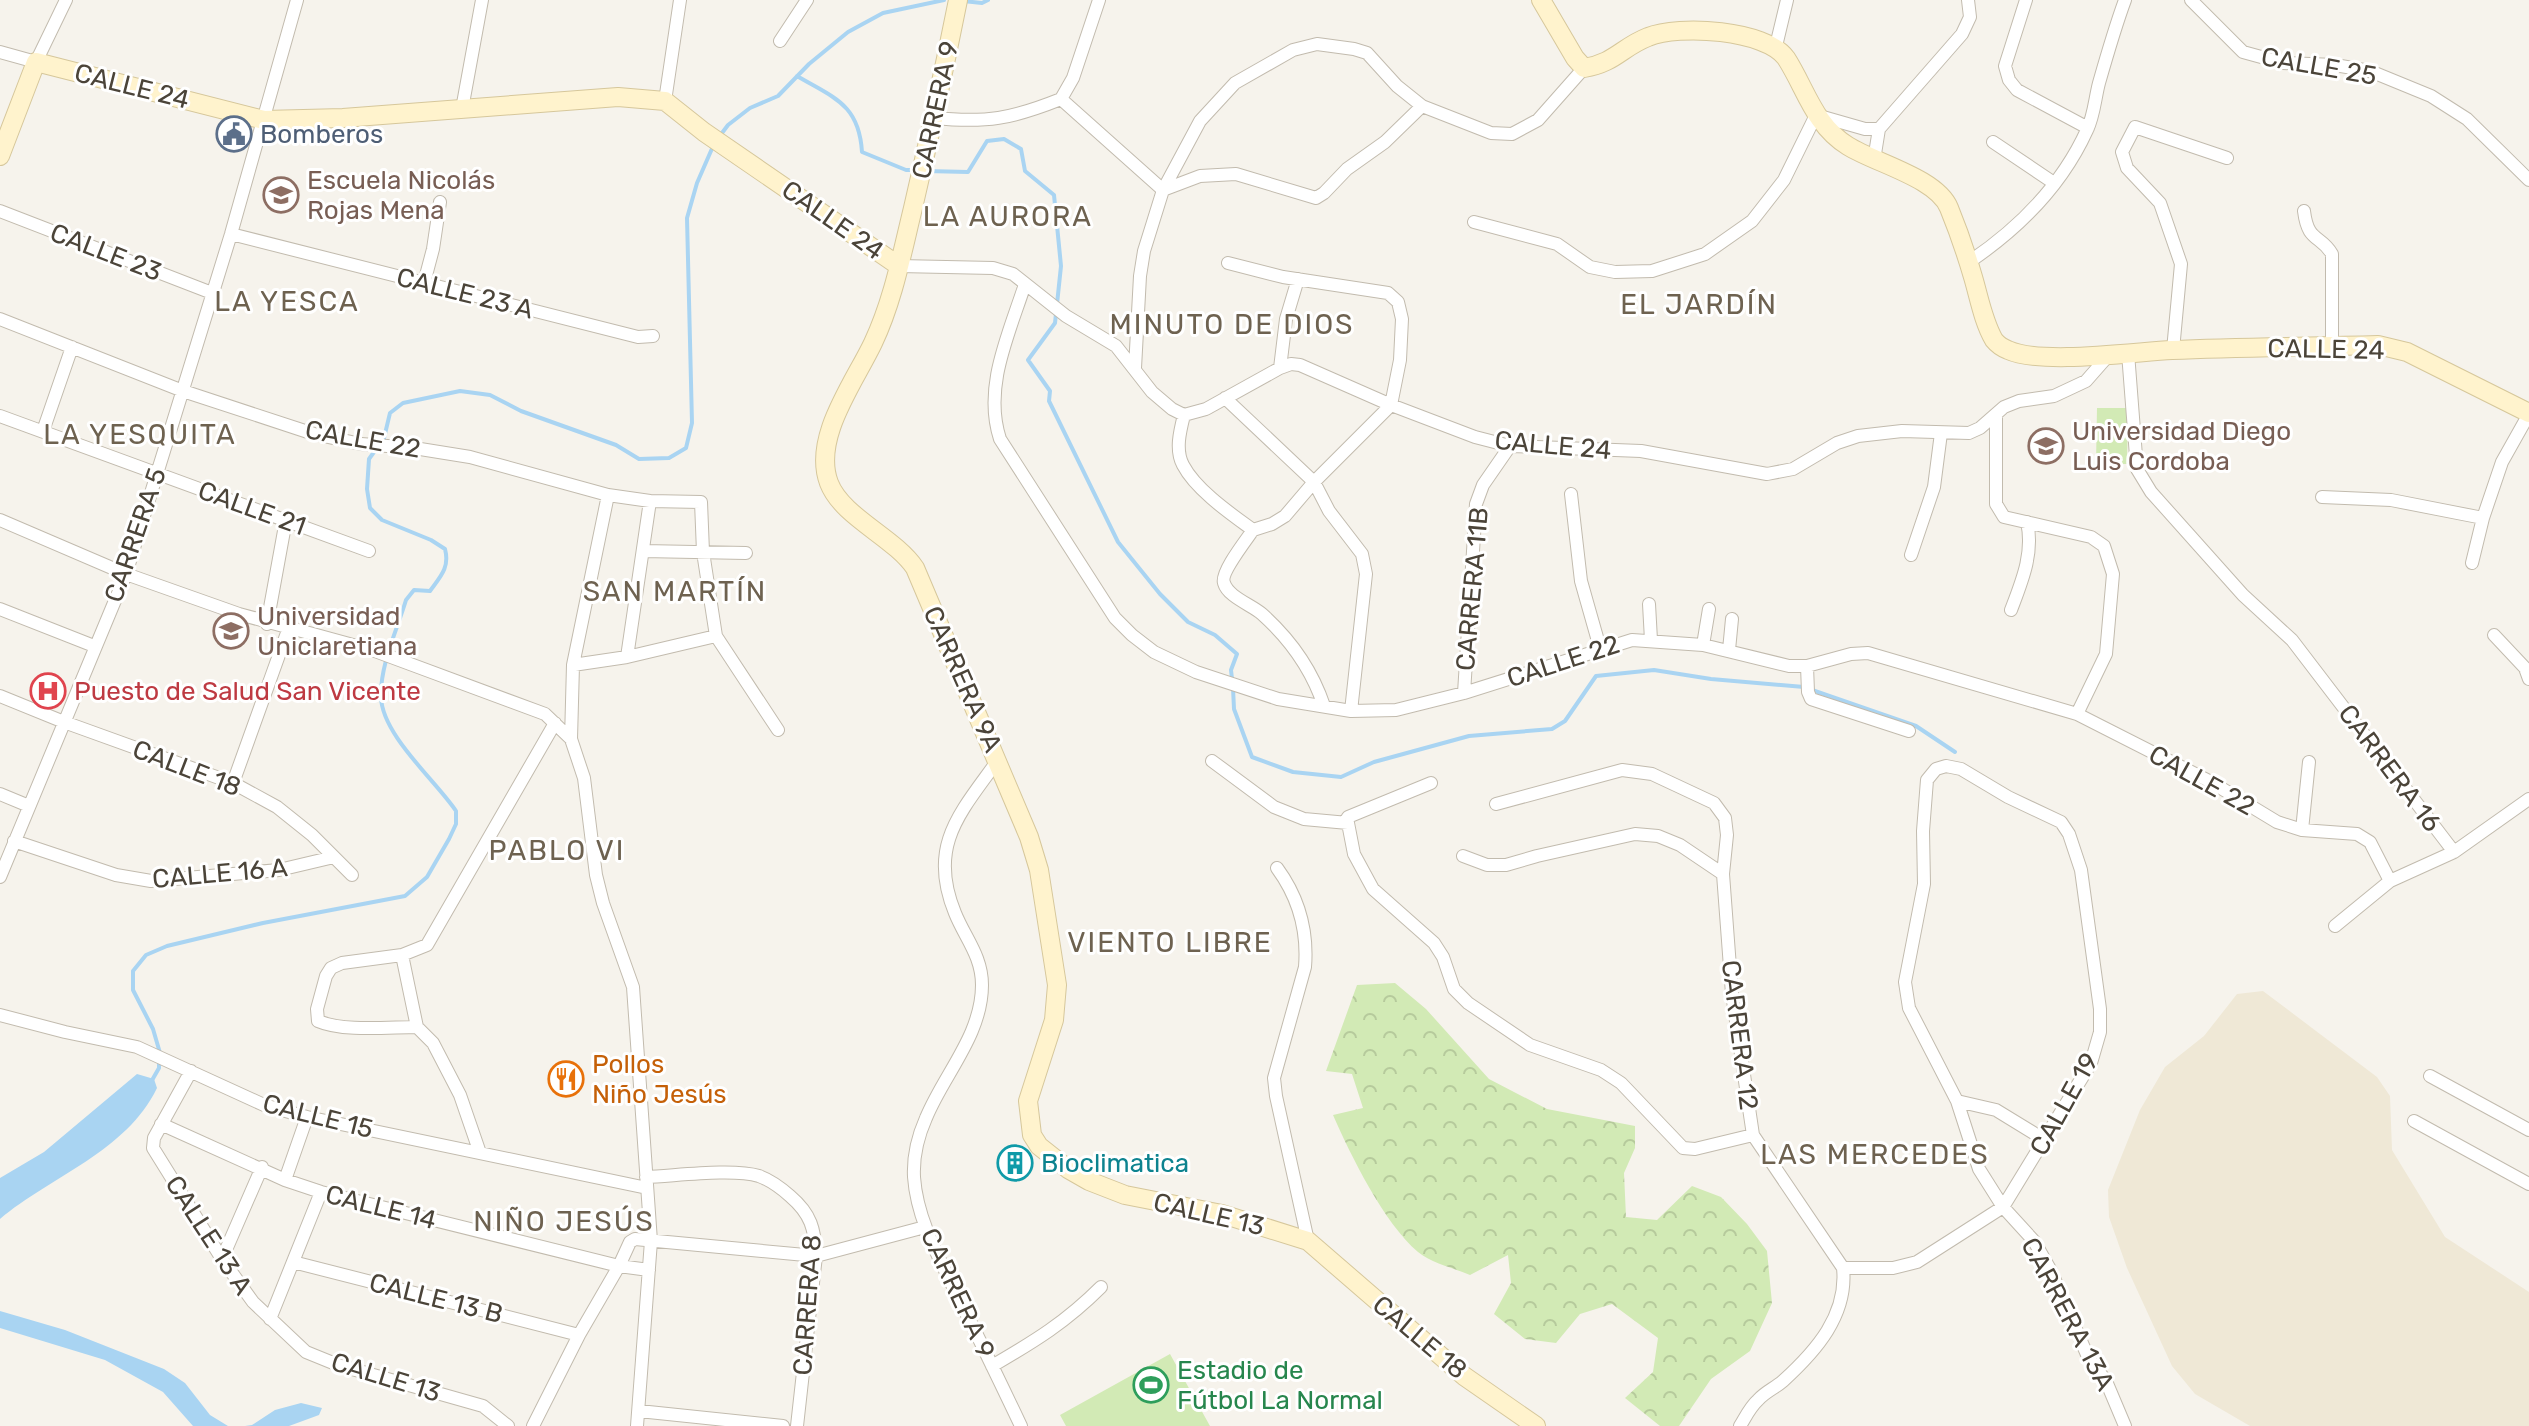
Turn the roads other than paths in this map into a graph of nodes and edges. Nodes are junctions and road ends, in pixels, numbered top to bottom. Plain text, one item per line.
1 (66, 0) edge
2 (297, 0) edge
3 (482, 0) edge
4 (680, 0) edge
5 (807, 0) edge
6 (1099, 0) edge
7 (1541, 0) edge
8 (1787, 0) edge
9 (1968, 0) edge
10 (2026, 0) edge
11 (2125, 0) edge
12 (2191, 0) edge
13 (957, 5) edge
14 (780, 41) dead end
15 (1776, 46) junction
16 (0, 52) edge
17 (36, 62) junction
18 (1584, 68) junction
19 (1061, 99) junction
20 (665, 101) junction
21 (1422, 106) junction
22 (462, 109) junction
23 (1816, 115) junction
24 (934, 118) junction
25 (264, 120) junction
26 (2088, 128) junction
27 (1879, 129) junction
28 (1993, 142) dead end
29 (0, 156) edge
30 (2227, 158) dead end
31 (1874, 160) junction
32 (2529, 180) edge
33 (2054, 183) junction
34 (1163, 190) junction
35 (440, 202) dead end
36 (0, 211) edge
37 (2304, 211) dead end
38 (1474, 222) dead end
39 (231, 234) junction
40 (1969, 262) junction
41 (1228, 263) dead end
42 (899, 266) junction
43 (1298, 279) junction
44 (424, 283) junction
45 (1025, 284) junction
46 (212, 293) junction
47 (0, 319) edge
48 (653, 336) dead end
49 (2332, 346) junction
50 (72, 347) junction
51 (2173, 350) junction
52 (2128, 353) junction
53 (2108, 356) junction
54 (1135, 368) junction
55 (1280, 368) junction
56 (183, 391) junction
57 (1225, 398) junction
58 (1391, 405) junction
59 (2529, 413) edge
60 (1184, 415) junction
61 (0, 416) edge
62 (1996, 416) junction
63 (43, 431) junction
64 (1941, 433) junction
65 (1510, 446) junction
66 (156, 473) junction
67 (1314, 482) junction
68 (1571, 494) dead end
69 (608, 495) junction
70 (2322, 497) dead end
71 (650, 501) junction
72 (2483, 518) junction
73 (0, 520) edge
74 (286, 520) junction
75 (2027, 522) junction
76 (1253, 530) junction
77 (369, 551) dead end
78 (643, 551) junction
79 (703, 552) junction
80 (746, 553) dead end
81 (1911, 555) dead end
82 (2472, 563) dead end
83 (126, 574) junction
84 (1649, 604) dead end
85 (0, 609) edge
86 (1709, 609) dead end
87 (2011, 610) dead end
88 (1732, 619) dead end
89 (267, 624) junction
90 (288, 630) junction
91 (2494, 635) dead end
92 (716, 636) junction
93 (1651, 640) junction
94 (1703, 645) junction
95 (94, 646) junction
96 (1600, 648) junction
97 (1729, 650) junction
98 (627, 657) junction
99 (573, 665) junction
100 (1807, 666) junction
101 (2529, 679) edge
102 (1464, 693) junction
103 (0, 696) edge
104 (1324, 706) junction
105 (1351, 711) junction
106 (2077, 714) junction
107 (64, 722) junction
108 (555, 723) junction
109 (778, 730) dead end
110 (1909, 731) dead end
111 (571, 739) junction
112 (998, 760) junction
113 (1212, 761) dead end
114 (2309, 762) dead end
115 (1936, 769) joint
116 (233, 783) junction
117 (1431, 783) dead end
118 (0, 794) edge
119 (2529, 799) edge
120 (1496, 804) dead end
121 (29, 806) junction
122 (1342, 822) junction
123 (2302, 830) junction
124 (14, 841) junction
125 (2454, 852) junction
126 (1463, 856) dead end
127 (334, 857) junction
128 (1277, 868) dead end
129 (1, 869) edge
130 (1723, 874) junction
131 (352, 875) dead end
132 (2390, 881) junction
133 (2335, 926) dead end
134 (402, 955) junction
135 (0, 1015) edge
136 (417, 1027) junction
137 (191, 1071) junction
138 (2430, 1076) dead end
139 (1957, 1101) junction
140 (307, 1117) junction
141 (2414, 1121) dead end
142 (161, 1124) junction
143 (2529, 1130) edge
144 (1032, 1135) joint
145 (1753, 1135) junction
146 (2045, 1140) junction
147 (480, 1153) junction
148 (262, 1167) junction
149 (285, 1180) junction
150 (646, 1182) junction
151 (2529, 1184) edge
152 (321, 1192) junction
153 (788, 1194) joint
154 (2003, 1207) junction
155 (925, 1227) junction
156 (651, 1241) junction
157 (1308, 1241) junction
158 (816, 1256) junction
159 (222, 1259) junction
160 (293, 1262) junction
161 (619, 1266) junction
162 (1843, 1268) junction
163 (649, 1270) junction
164 (1101, 1287) dead end
165 (270, 1319) junction
166 (579, 1335) junction
167 (992, 1366) junction
168 (639, 1411) junction
169 (716, 1422) edge
170 (508, 1426) edge
171 (533, 1426) edge
172 (637, 1426) edge
173 (783, 1426) edge
174 (797, 1426) edge
175 (1021, 1426) edge
176 (1536, 1426) edge
177 (1740, 1426) edge
178 (2125, 1426) edge

1 - 17 street
2 - 25 street, CARRERA 5
3 - 22 street
4 - 20 street
5 - 14 street
6 - 19 street
7 - 18 street
8 - 15 street
9 - 27 street
10 - 26 street
11 - 26 street
12 - 32 street, CALLE 25
13 - 24 street, CARRERA 9
15 - 18 street
15 - 23 street
16 - 17 street, CALLE 24
17 - 25 street, CALLE 24
17 - 29 street
18 - 21 street
19 - 24 street
19 - 34 street
20 - 22 street, CALLE 24
20 - 42 street, CALLE 24
21 - 34 street
21 - 34 street
22 - 25 street, CALLE 24
23 - 27 street
23 - 31 street
23 - 38 street
24 - 42 street, CARRERA 9
25 - 39 street, CARRERA 5
26 - 33 street
27 - 31 street
28 - 33 street
30 - 51 street
31 - 40 street
33 - 40 street
34 - 54 street
35 - 44 street
36 - 46 street, CALLE 23
37 - 49 street
39 - 44 street, CALLE 23 A
39 - 46 street, CARRERA 5
40 - 53 street, CALLE 24
41 - 43 street
42 - 45 street, CALLE 24
42 - 112 street, CARRERA 9A
43 - 55 street
43 - 58 street
44 - 48 street, CALLE 23 A
45 - 54 street, CALLE 24
45 - 104 street, CALLE 22
46 - 56 street, CARRERA 5
47 - 50 street, CALLE 22
49 - 51 street, CALLE 24
49 - 59 street, CALLE 24
50 - 56 street, CALLE 22
50 - 63 street
51 - 52 street, CALLE 24
52 - 53 street, CALLE 24
52 - 125 street, CARRERA 16
53 - 62 street, CALLE 24
54 - 60 street, CALLE 24
55 - 57 street
55 - 58 street, CALLE 24
56 - 66 street, CARRERA 5
56 - 69 street, CALLE 22
57 - 60 street
57 - 67 street
58 - 65 street, CALLE 24
58 - 67 street
59 - 72 street
60 - 76 street
61 - 63 street, CALLE 21
62 - 64 street, CALLE 24
62 - 75 street
63 - 66 street, CALLE 21
64 - 65 street, CALLE 24
64 - 81 street
65 - 102 street, CARRERA 11B
66 - 74 street, CALLE 21
66 - 83 street, CARRERA 5
67 - 76 street
67 - 105 street
68 - 96 street
69 - 71 street, CALLE 22
69 - 99 street
70 - 72 street
71 - 78 street
71 - 79 street, CALLE 22
72 - 82 street
73 - 83 street
74 - 77 street, CALLE 21
74 - 89 street
75 - 87 street
75 - 106 street
76 - 104 street
78 - 79 street
78 - 98 street
79 - 80 street
79 - 92 street
83 - 89 street
83 - 95 street, CARRERA 5
84 - 93 street
85 - 95 street
86 - 94 street
88 - 97 street
89 - 90 street
90 - 108 street
90 - 116 street
91 - 101 street
92 - 98 street
92 - 109 street
93 - 94 street, CALLE 22
93 - 96 street, CALLE 22
94 - 97 street, CALLE 22
95 - 107 street, CARRERA 5
96 - 102 street, CALLE 22
97 - 100 street, CALLE 22
98 - 99 street
99 - 111 street
100 - 106 street, CALLE 22
100 - 110 street
102 - 105 street, CALLE 22
103 - 107 street, CALLE 18
104 - 105 street, CALLE 22
106 - 123 street, CALLE 22
107 - 116 street, CALLE 18
107 - 121 street, CARRERA 5
108 - 111 street
108 - 134 street
111 - 150 street
112 - 144 street, CARRERA 9A
112 - 155 street, CARRERA 9
113 - 122 street
114 - 123 street
115 - 139 street, CARRERA 13A
115 - 146 street, CALLE 19
116 - 127 street, CALLE 18
117 - 122 street
118 - 121 street
119 - 125 street
120 - 130 street, CARRERA 12
121 - 124 street, CARRERA 5
122 - 145 street
123 - 132 street, CALLE 22
124 - 127 street, CALLE 16 A
124 - 129 street, CARRERA 5
125 - 132 street
126 - 130 street
127 - 131 street, CALLE 18
128 - 157 street
130 - 145 street, CARRERA 12
132 - 133 street
134 - 136 street
134 - 136 street
135 - 137 street, CALLE 15
136 - 147 street
137 - 140 street, CALLE 15
137 - 142 street
138 - 143 street
139 - 146 street
139 - 154 street, CARRERA 13A
140 - 147 street, CALLE 15
140 - 149 street
141 - 151 street
142 - 148 street, CALLE 14
142 - 159 street, CALLE 13 A
144 - 157 street, CALLE 13
145 - 162 street, CARRERA 12
146 - 154 street, CALLE 19
147 - 150 street, CALLE 15
148 - 149 street, CALLE 14
148 - 159 street
149 - 152 street, CALLE 14
150 - 153 street, CALLE 15
150 - 156 street
152 - 160 street
152 - 161 street, CALLE 14
153 - 158 street, CARRERA 8
154 - 162 street, CALLE 19
154 - 178 street, CARRERA 13A
155 - 158 street
155 - 167 street, CARRERA 9
156 - 158 street
156 - 161 street
156 - 163 street
157 - 176 street, CALLE 18
158 - 174 street, CARRERA 8
159 - 165 street, CALLE 13 A
160 - 165 street
160 - 166 street, CALLE 13 B
161 - 163 street, CALLE 14
161 - 166 street
162 - 177 street
163 - 168 street
164 - 167 street
165 - 170 street, CALLE 13
166 - 171 street
167 - 175 street, CARRERA 9
168 - 169 street
168 - 172 street
169 - 173 street

